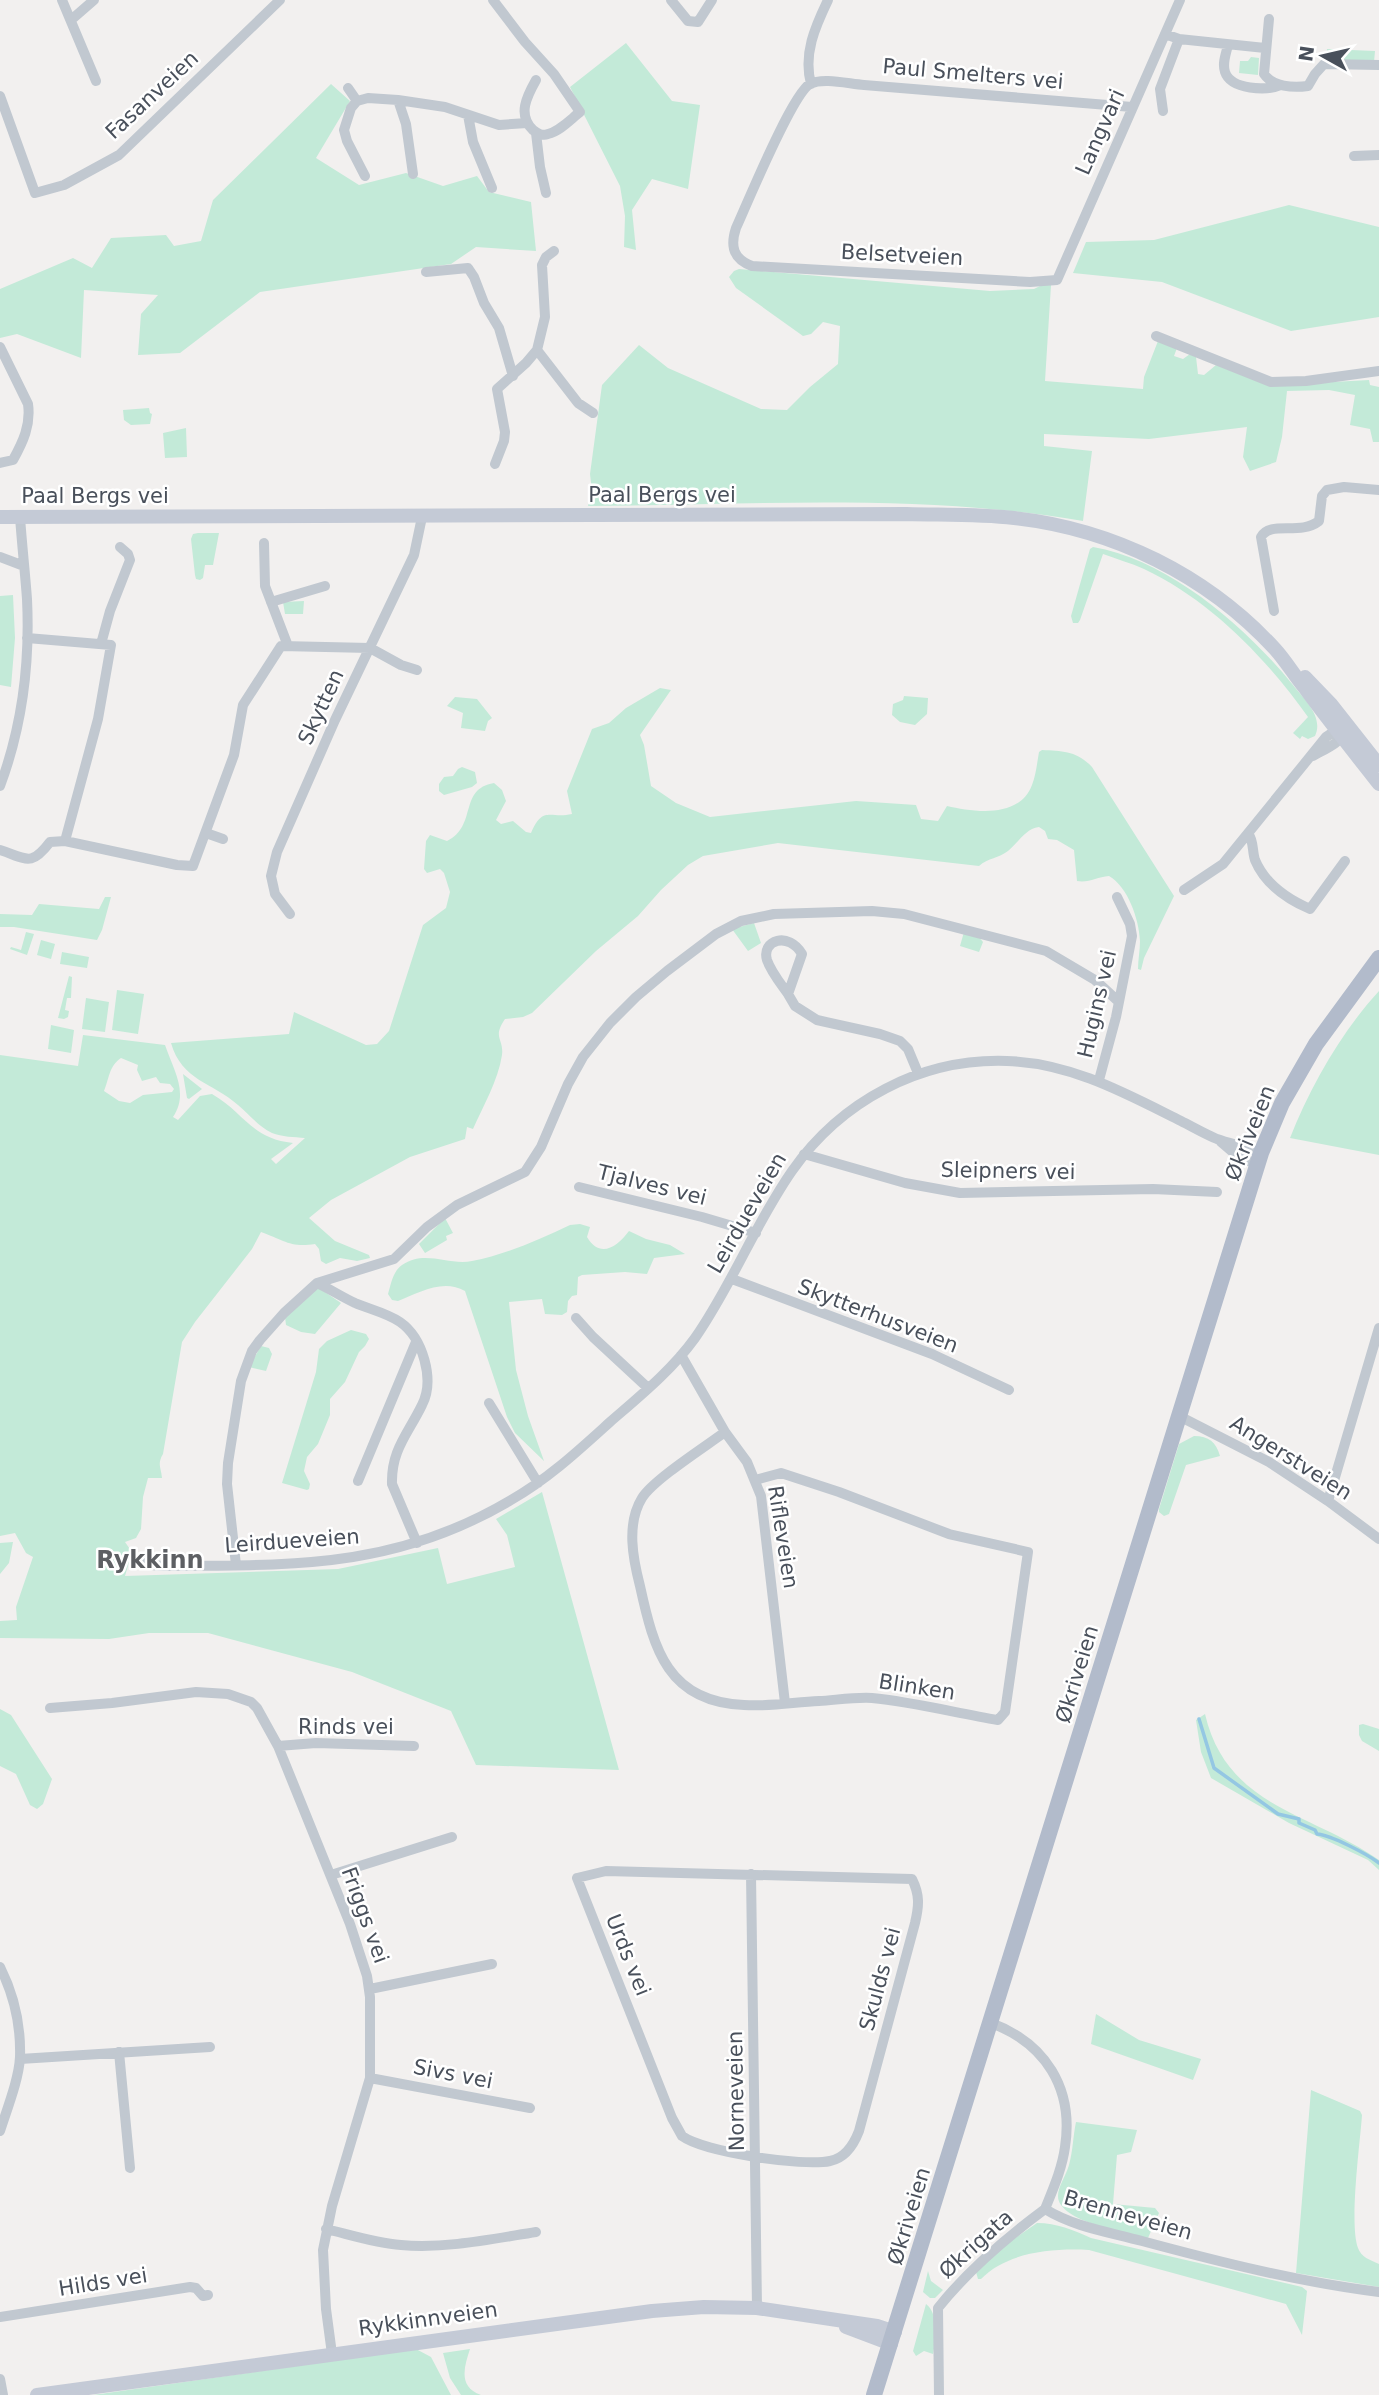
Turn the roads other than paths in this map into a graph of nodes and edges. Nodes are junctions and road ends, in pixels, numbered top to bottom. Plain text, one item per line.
1 (62, 0) edge
2 (94, 0) edge
3 (279, 0) edge
4 (493, 0) edge
5 (671, 0) edge
6 (712, 0) edge
7 (828, 0) edge
8 (1180, 0) edge
9 (1269, 19) dead end
10 (72, 20) junction
11 (1165, 34) junction
12 (1179, 39) junction
13 (1228, 45) junction
14 (1265, 48) junction
15 (1379, 65) edge
16 (536, 80) dead end
17 (96, 81) dead end
18 (811, 84) junction
19 (1281, 85) junction
20 (348, 88) dead end
21 (0, 96) edge
22 (398, 100) junction
23 (357, 101) junction
24 (1132, 107) junction
25 (1163, 111) dead end
26 (468, 115) junction
27 (527, 123) junction
28 (536, 133) junction
29 (1379, 155) edge
30 (1354, 156) dead end
31 (412, 174) dead end
32 (365, 176) dead end
33 (492, 188) dead end
34 (546, 193) dead end
35 (554, 251) dead end
36 (426, 271) dead end
37 (1057, 280) joint
38 (1156, 336) dead end
39 (0, 347) edge
40 (537, 350) junction
41 (1379, 371) edge
42 (513, 376) junction
43 (593, 412) dead end
44 (0, 463) edge
45 (495, 464) dead end
46 (1379, 490) edge
47 (0, 517) edge
48 (20, 517) junction
49 (422, 517) junction
50 (264, 543) dead end
51 (120, 547) dead end
52 (0, 557) edge
53 (24, 565) junction
54 (325, 586) dead end
55 (271, 602) junction
56 (1274, 611) dead end
57 (27, 639) junction
58 (106, 645) junction
59 (285, 646) junction
60 (370, 648) junction
61 (417, 670) dead end
62 (1342, 730) junction
63 (5, 749) edge
64 (1379, 765) edge
65 (1379, 784) edge
66 (0, 786) edge
67 (206, 833) junction
68 (1248, 833) junction
69 (223, 839) dead end
70 (65, 841) junction
71 (0, 850) edge
72 (1345, 861) dead end
73 (1184, 890) dead end
74 (1117, 897) dead end
75 (290, 914) dead end
76 (1379, 958) edge
77 (1379, 967) edge
78 (1359, 984) junction
79 (788, 994) junction
80 (1119, 1002) junction
81 (918, 1073) junction
82 (1099, 1080) junction
83 (804, 1154) junction
84 (1259, 1159) junction
85 (579, 1187) dead end
86 (1217, 1192) dead end
87 (755, 1233) junction
88 (732, 1279) junction
89 (317, 1283) junction
90 (576, 1318) dead end
91 (1379, 1328) edge
92 (416, 1342) junction
93 (681, 1355) junction
94 (648, 1388) junction
95 (1009, 1390) dead end
96 (489, 1403) dead end
97 (1179, 1416) junction
98 (725, 1432) junction
99 (755, 1480) junction
100 (358, 1482) dead end
101 (538, 1483) junction
102 (1328, 1501) junction
103 (1379, 1539) edge
104 (417, 1543) junction
105 (141, 1559) dead end
106 (236, 1566) junction
107 (785, 1703) junction
108 (50, 1707) dead end
109 (278, 1746) junction
110 (414, 1746) dead end
111 (452, 1837) dead end
112 (751, 1874) junction
113 (331, 1875) junction
114 (492, 1964) dead end
115 (0, 1967) edge
116 (370, 1989) junction
117 (991, 2023) junction
118 (210, 2047) dead end
119 (119, 2052) junction
120 (20, 2059) junction
121 (370, 2078) junction
122 (530, 2108) dead end
123 (0, 2131) edge
124 (755, 2157) junction
125 (130, 2168) dead end
126 (1045, 2209) junction
127 (326, 2229) junction
128 (536, 2232) dead end
129 (1379, 2292) edge
130 (208, 2295) dead end
131 (757, 2308) junction
132 (0, 2318) edge
133 (893, 2338) junction
134 (332, 2354) junction
135 (0, 2379) edge
136 (3, 2395) edge
137 (37, 2395) edge
138 (874, 2395) edge
139 (939, 2395) edge

1 - 10 street
2 - 10 street
3 - 21 street, Fasanveien
4 - 28 street
5 - 6 street
7 - 18 street
8 - 11 street, Langvari
9 - 14 street
10 - 17 street
11 - 12 street
11 - 24 street, Langvari
12 - 13 street
12 - 25 street
13 - 14 street
13 - 19 street
14 - 19 street
15 - 19 street
16 - 27 street
18 - 24 street, Paul Smelters vei
18 - 37 street, Belsetveien
20 - 23 street
22 - 23 street
22 - 26 street
22 - 31 street
23 - 32 street
24 - 37 street, Langvari
26 - 27 street
26 - 33 street
27 - 28 street
28 - 34 street
29 - 30 street
35 - 40 street
36 - 42 street
38 - 41 street
39 - 44 street
40 - 42 street
40 - 43 street
42 - 45 street
46 - 56 street
47 - 48 street, Paal Bergs vei
48 - 49 street, Paal Bergs vei
48 - 53 street
49 - 60 street, Skytten
49 - 62 street, Paal Bergs vei
50 - 55 street
51 - 58 street
52 - 53 street
53 - 57 street
54 - 55 street
55 - 59 street
57 - 58 street
57 - 63 street
58 - 70 street
59 - 60 street
59 - 67 street
60 - 61 street
60 - 75 street, Skytten
62 - 64 street, Paal Bergs vei
62 - 65 street, Paal Bergs vei
62 - 68 street
63 - 66 street
67 - 69 street
67 - 70 street
68 - 72 street
68 - 73 street
70 - 71 street
74 - 80 street, Hugins vei
76 - 78 main road, Økriveien
77 - 78 main road, Økriveien
78 - 84 main road, Økriveien
79 - 79 street
79 - 81 street
80 - 82 street, Hugins vei
80 - 89 street
81 - 82 street, Leirdueveien
81 - 83 street, Leirdueveien
82 - 84 street, Leirdueveien
83 - 86 street, Sleipners vei
83 - 87 street, Leirdueveien
84 - 97 main road, Økriveien
85 - 87 street, Tjalves vei
87 - 88 street, Leirdueveien
88 - 93 street, Leirdueveien
88 - 95 street, Skytterhusveien
89 - 92 street
89 - 106 street
90 - 94 street
91 - 102 street
92 - 100 street
92 - 104 street
93 - 94 street, Leirdueveien
93 - 98 street, Rifleveien
94 - 101 street, Leirdueveien
96 - 101 street
97 - 102 street, Angerstveien
97 - 117 main road, Økriveien
98 - 99 street, Rifleveien
98 - 107 street, Blinken
99 - 107 street, Rifleveien
99 - 107 street, Blinken
101 - 104 street, Leirdueveien
102 - 103 street, Angerstveien
104 - 106 street, Leirdueveien
105 - 106 street, Leirdueveien
108 - 109 street, Friggs vei
109 - 110 street, Rinds vei
109 - 113 street, Friggs vei
111 - 113 street
112 - 124 street, Norneveien
112 - 124 street, Urds vei
112 - 124 street, Skulds vei
113 - 116 street, Friggs vei
114 - 116 street
115 - 120 street
116 - 121 street, Friggs vei
117 - 126 street, Brenneveien
117 - 133 main road, Økriveien
118 - 119 street
119 - 120 street
119 - 125 street
120 - 123 street
121 - 122 street, Sivs vei
121 - 127 street, Friggs vei
124 - 131 street, Norneveien
126 - 129 street, Brenneveien
126 - 139 street, Økrigata
127 - 128 street
127 - 134 street, Friggs vei
130 - 132 street, Hilds vei
131 - 133 street, Rykkinnveien
131 - 134 street, Rykkinnveien
133 - 138 main road, Økriveien
134 - 137 street, Rykkinnveien
135 - 136 street

